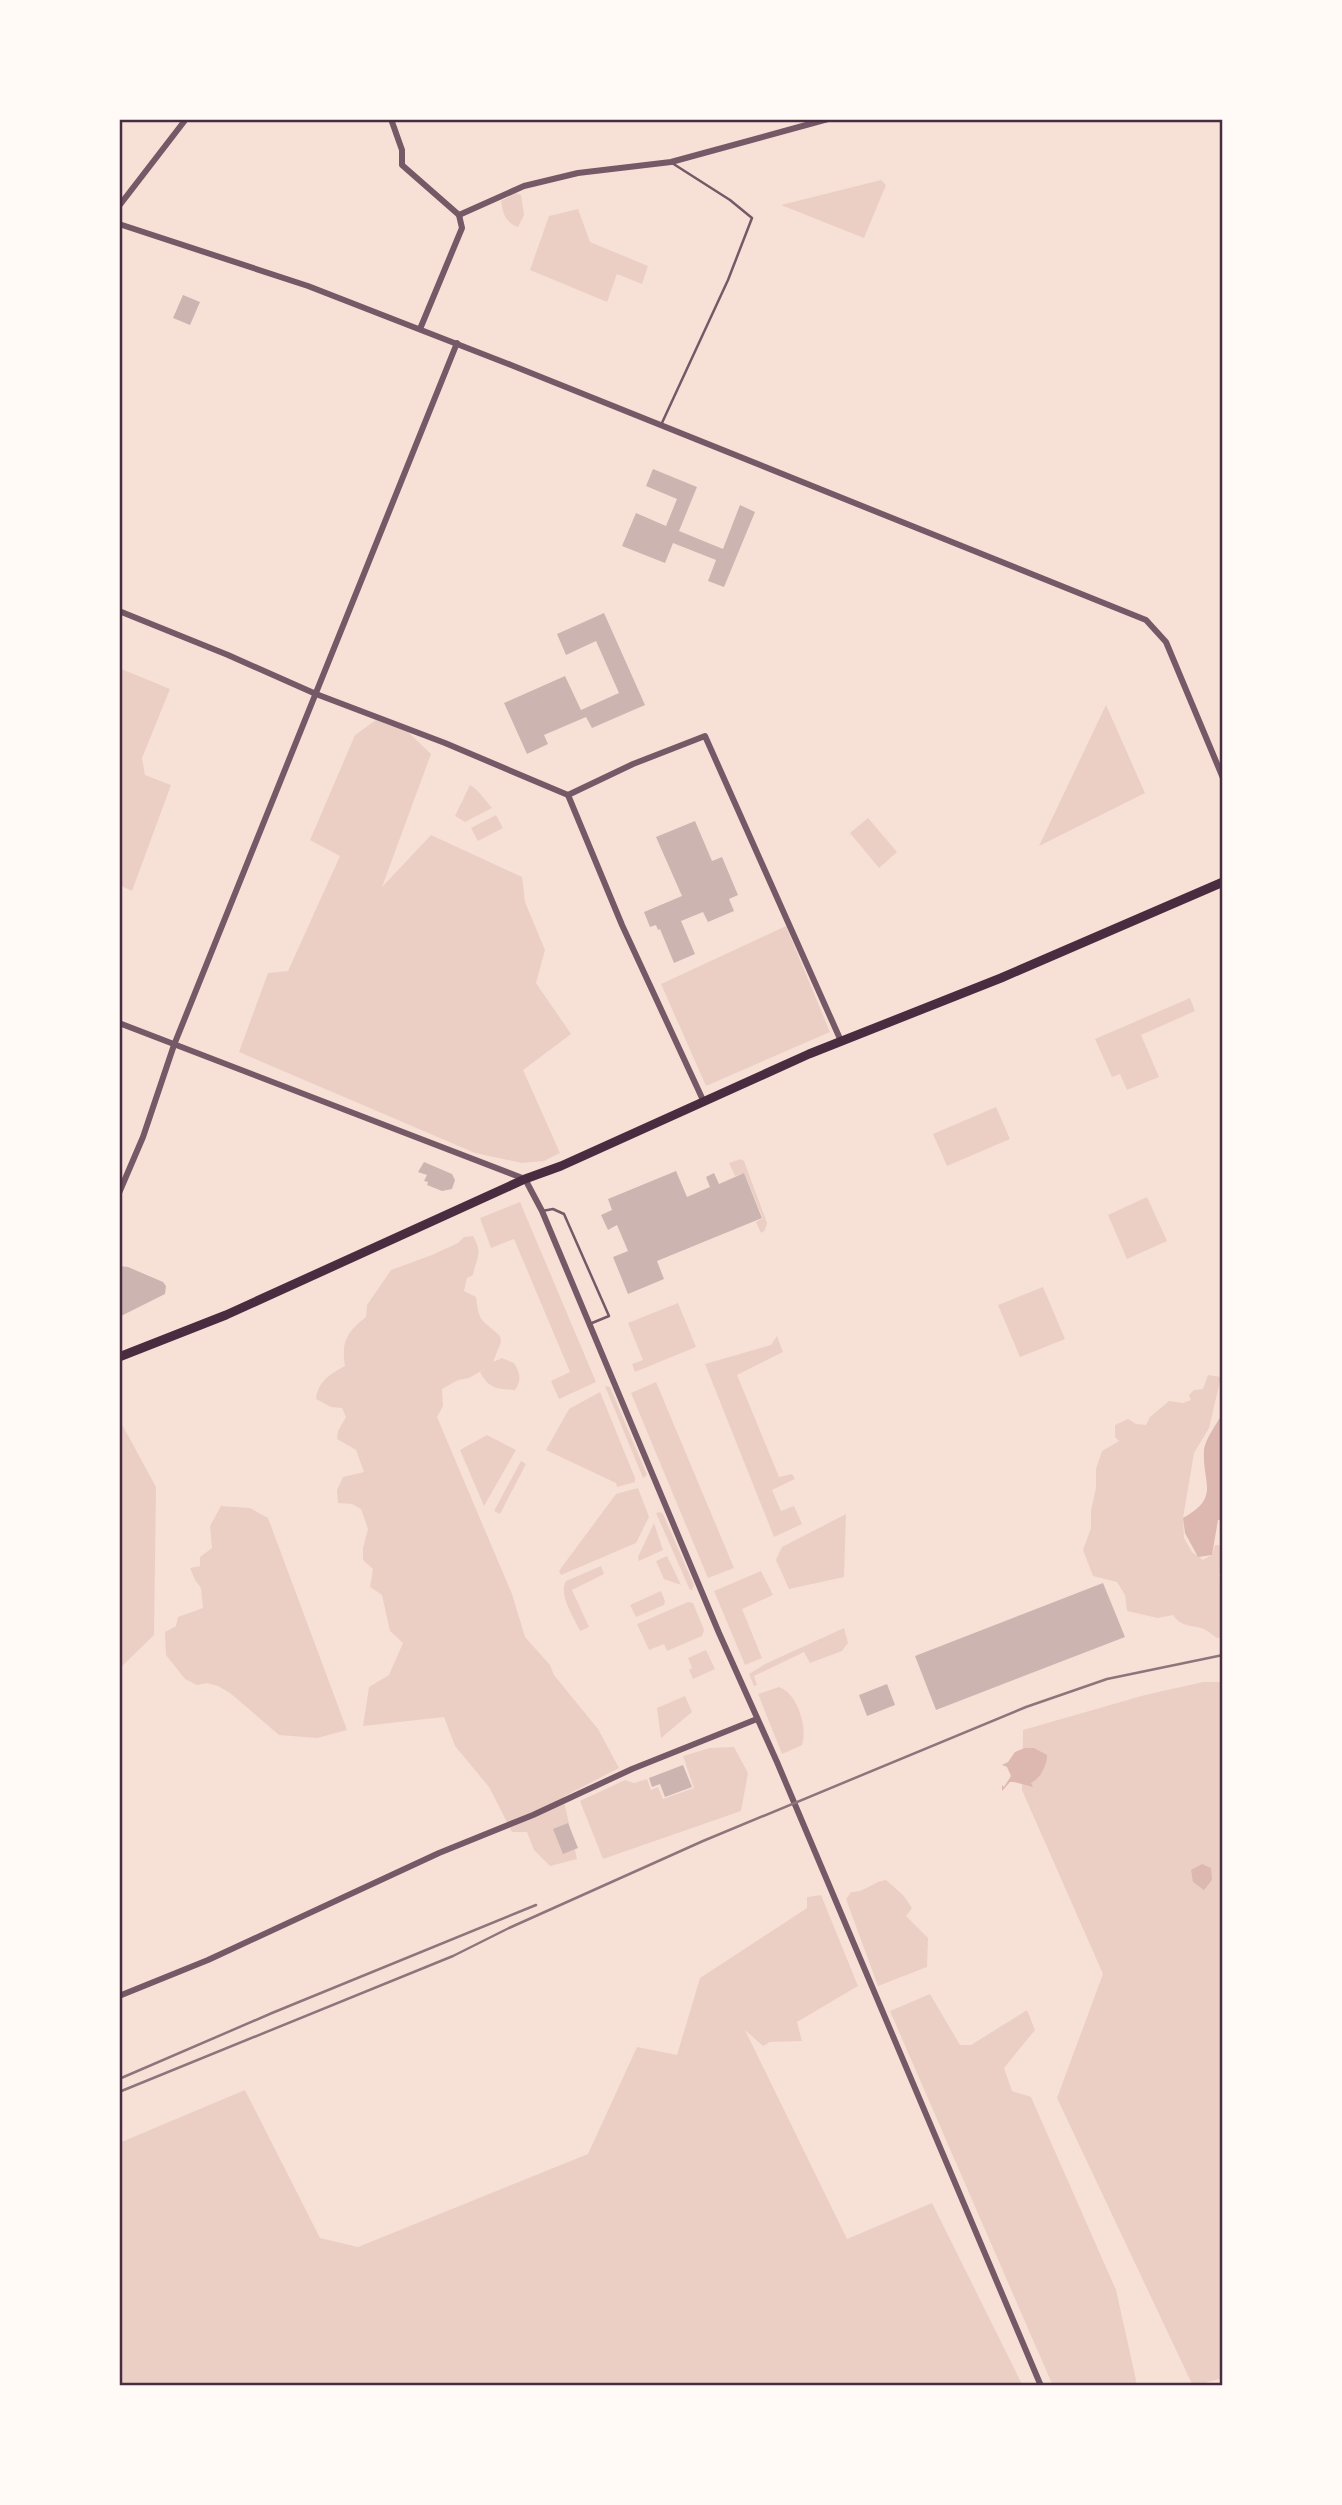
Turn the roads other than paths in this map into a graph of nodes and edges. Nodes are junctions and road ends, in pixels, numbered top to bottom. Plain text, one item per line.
1 (186, 119) edge
2 (390, 119) edge
3 (828, 119) edge
4 (671, 162) junction
5 (119, 206) edge
6 (459, 215) junction
7 (119, 223) edge
8 (420, 329) junction
9 (457, 343) junction
10 (661, 425) junction
11 (119, 611) edge
12 (316, 694) junction
13 (1223, 778) edge
14 (568, 795) junction
15 (1223, 882) edge
16 (119, 1023) edge
17 (841, 1041) junction
18 (174, 1045) junction
19 (703, 1100) junction
20 (525, 1179) junction
21 (119, 1194) edge
22 (542, 1211) junction
23 (589, 1324) junction
24 (119, 1357) edge
25 (757, 1719) junction
26 (119, 1996) edge
27 (1041, 2386) edge

1 - 5 street
2 - 6 street
3 - 4 street
4 - 6 street
4 - 10 lane
6 - 8 street
7 - 8 street
8 - 9 street
9 - 10 street
9 - 12 street
10 - 13 street
11 - 12 street
12 - 14 street
12 - 18 street
14 - 17 street
14 - 19 street
15 - 17 main road
16 - 18 street
17 - 19 main road
18 - 20 street
18 - 21 street
19 - 20 main road
20 - 22 street
20 - 24 main road
22 - 23 street
22 - 23 lane
23 - 25 street
25 - 26 street
25 - 27 street

